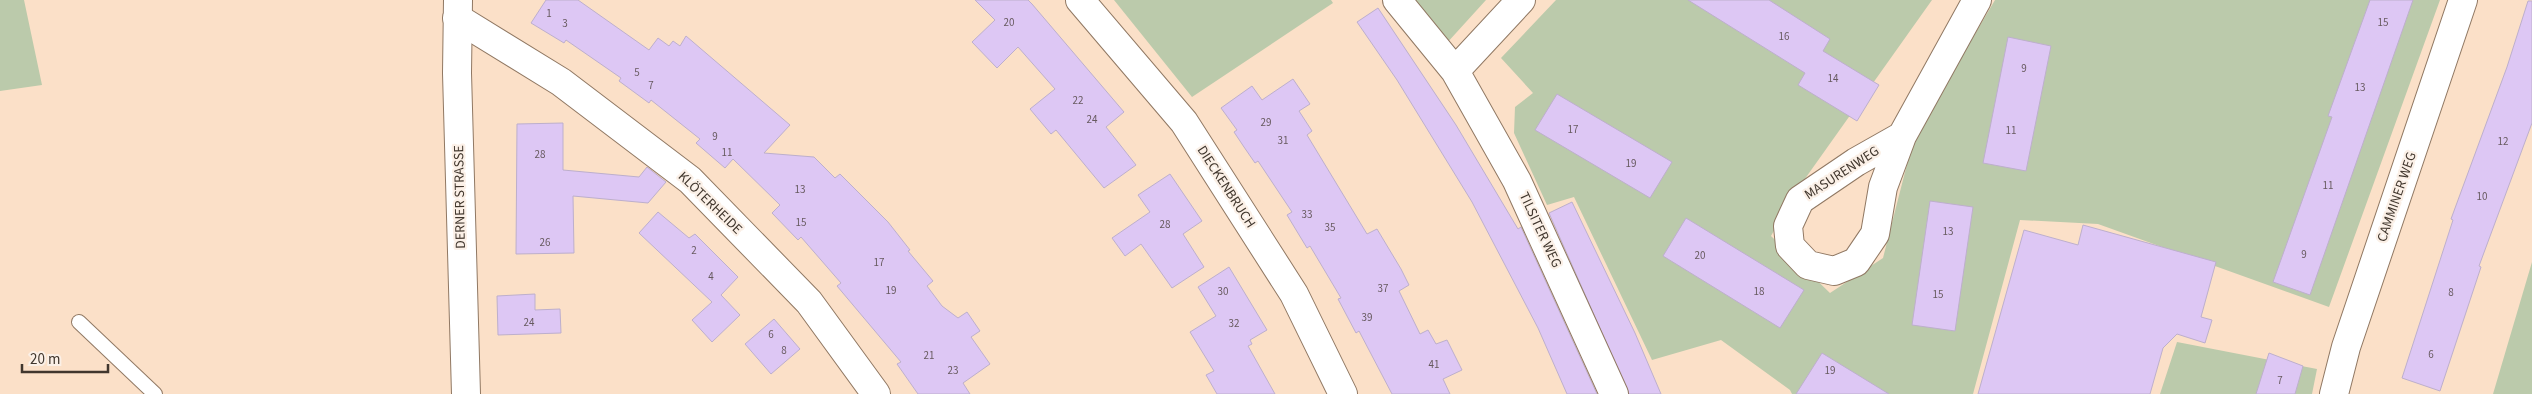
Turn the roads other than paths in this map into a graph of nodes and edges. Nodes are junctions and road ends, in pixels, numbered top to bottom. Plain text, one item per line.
1 (1080, 0) edge
2 (1397, 0) edge
3 (1521, 0) edge
4 (1977, 0) edge
5 (2463, 0) edge
6 (458, 9) edge
7 (1455, 71) junction
8 (1902, 136) junction
9 (78, 322) dead end
10 (154, 394) edge
11 (466, 394) edge
12 (876, 394) edge
13 (1343, 394) edge
14 (1614, 394) edge
15 (2334, 394) edge

1 - 13 street, DIECKENBRUCH
2 - 7 street, TILSITER WEG
3 - 7 street
4 - 8 street, MASURENWEG
5 - 15 street, CAMMINER WEG
6 - 11 street, DERNER STRASSE
6 - 12 street, KLÖTERHEIDE
7 - 14 street, TILSITER WEG
8 - 8 street, MASURENWEG
9 - 10 lane

